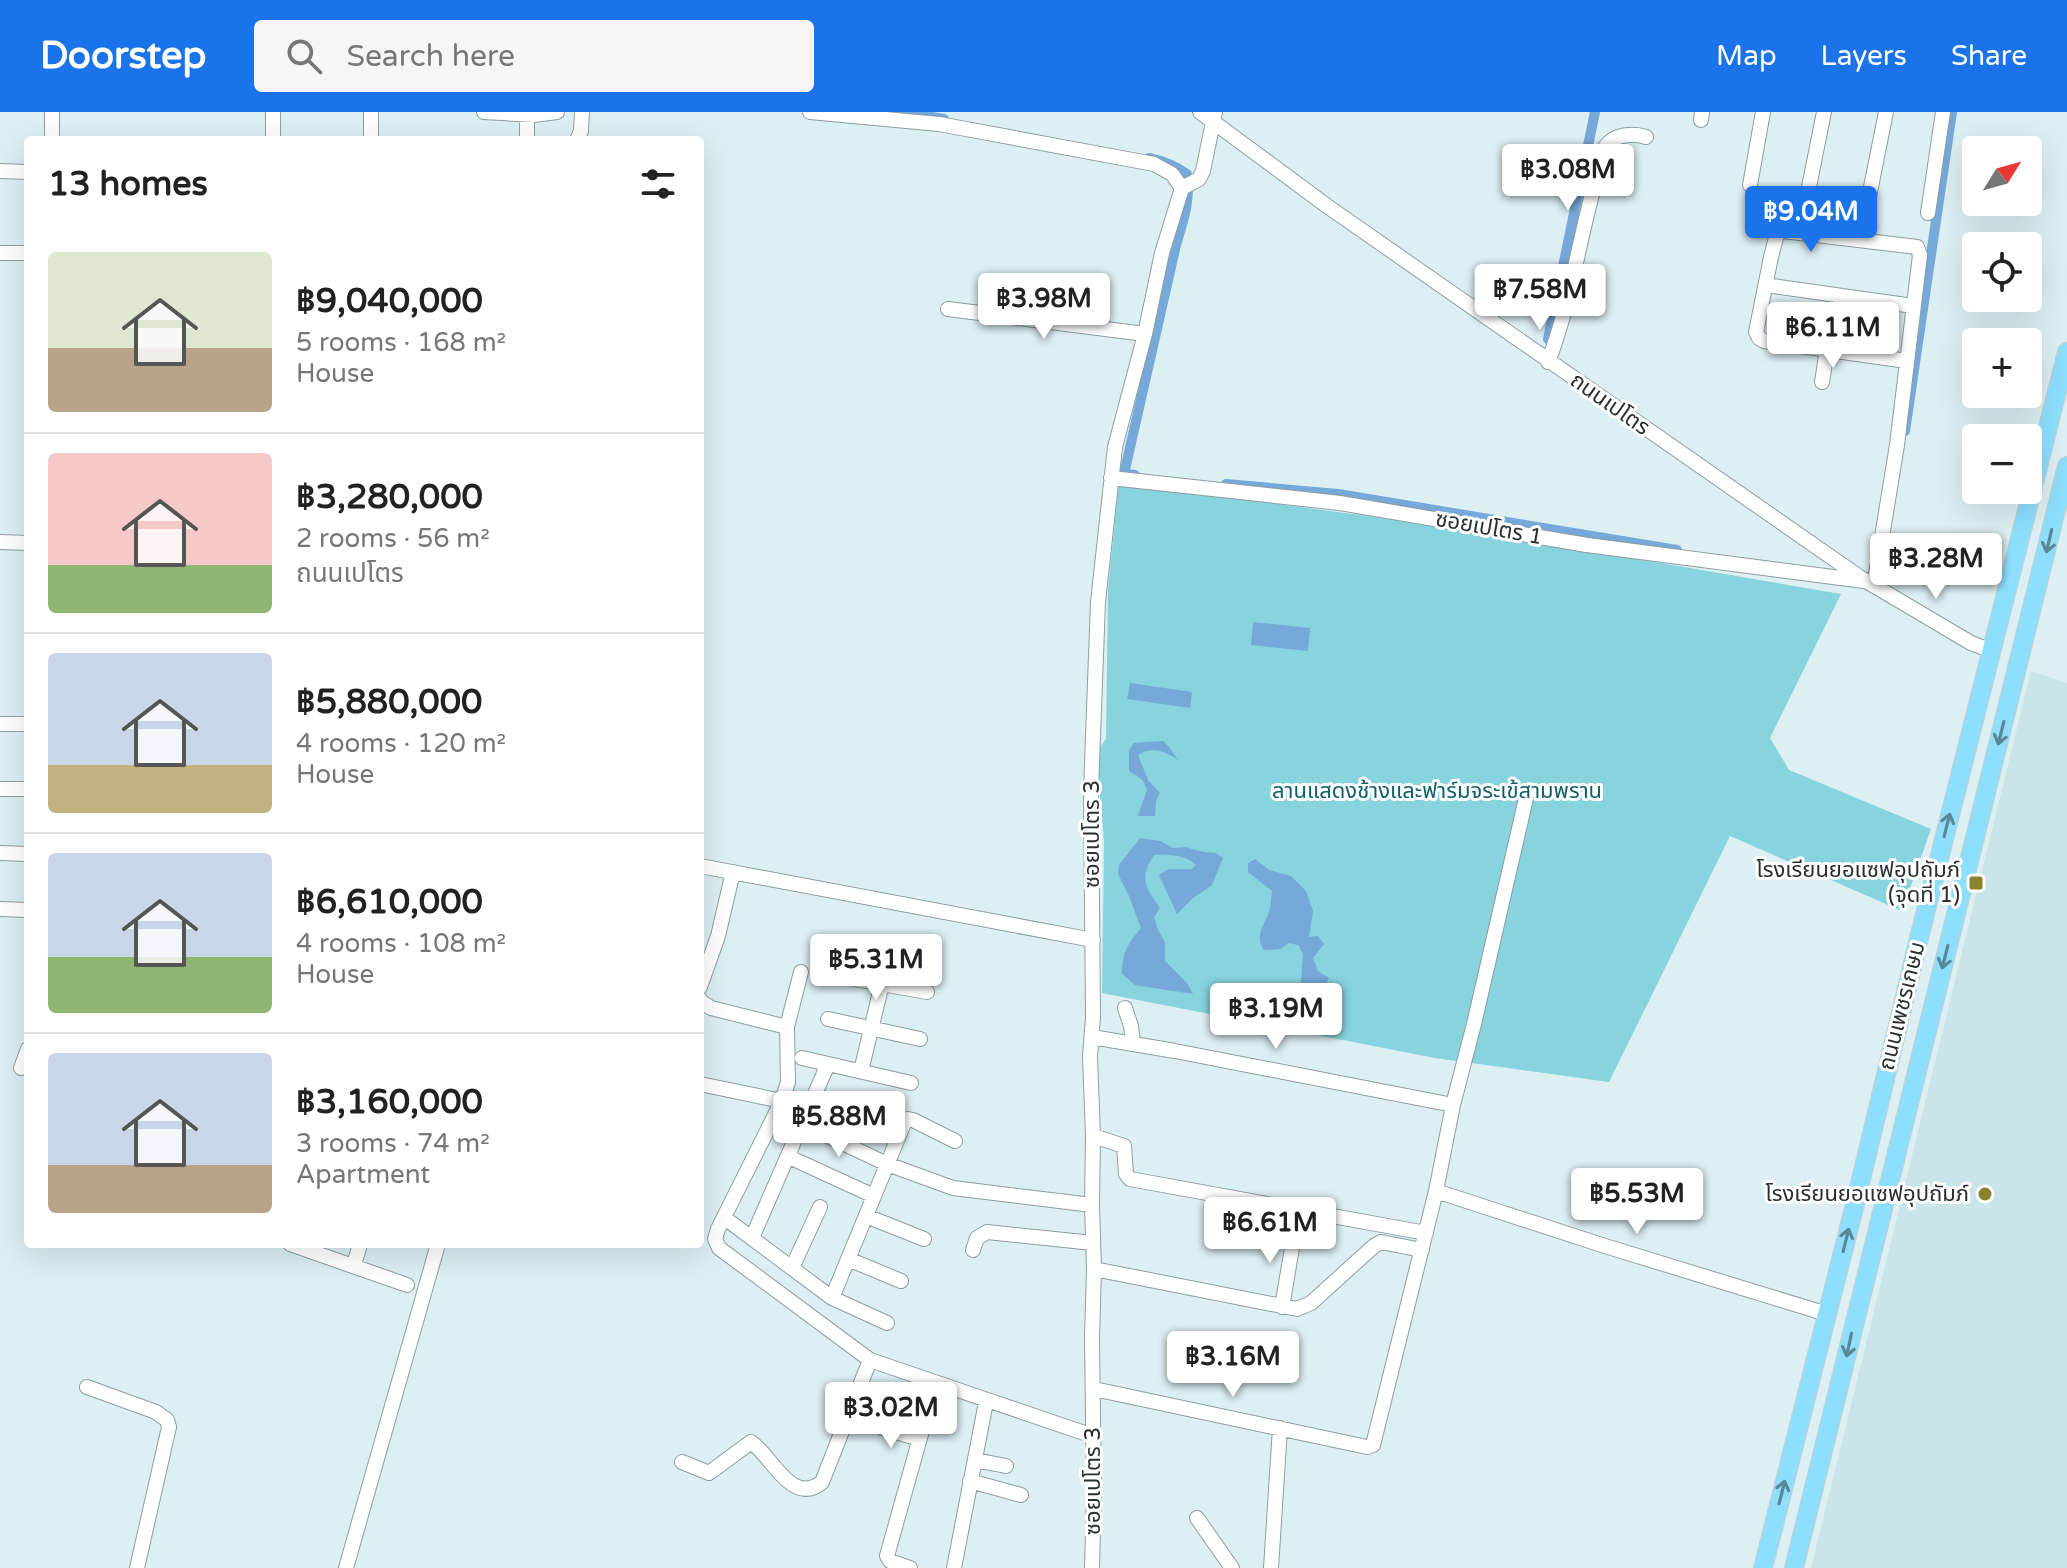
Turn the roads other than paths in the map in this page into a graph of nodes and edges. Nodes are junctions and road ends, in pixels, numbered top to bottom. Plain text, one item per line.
1 (52, 112) edge
2 (273, 112) edge
3 (371, 112) edge
4 (484, 112) edge
5 (557, 112) edge
6 (582, 112) edge
7 (810, 112) edge
8 (1200, 112) edge
9 (1763, 112) edge
10 (1824, 112) edge
11 (1886, 112) edge
12 (1943, 112) edge
13 (527, 114) junction
14 (880, 115) edge
15 (1214, 117) edge
16 (52, 136) edge
17 (273, 136) edge
18 (371, 136) edge
19 (527, 136) edge
20 (579, 136) edge
21 (1646, 137) dead end
22 (0, 171) edge
23 (24, 172) edge
24 (1189, 185) junction
25 (1750, 185) dead end
26 (1807, 197) dead end
27 (1867, 207) dead end
28 (1928, 213) dead end
29 (0, 253) edge
30 (24, 253) edge
31 (1766, 285) junction
32 (1913, 306) junction
33 (948, 309) dead end
34 (1145, 334) junction
35 (1827, 350) junction
36 (2067, 352) edge
37 (1907, 361) junction
38 (1548, 362) junction
39 (1822, 382) dead end
40 (2067, 466) edge
41 (1111, 478) junction
42 (0, 542) edge
43 (24, 543) edge
44 (1867, 582) junction
45 (1992, 651) junction
46 (2021, 658) junction
47 (0, 724) edge
48 (24, 724) edge
49 (0, 789) edge
50 (24, 789) edge
51 (1527, 794) dead end
52 (0, 853) edge
53 (24, 854) edge
54 (704, 867) edge
55 (733, 872) junction
56 (0, 909) edge
57 (24, 910) edge
58 (1093, 940) junction
59 (801, 972) dead end
60 (832, 975) dead end
61 (704, 976) edge
62 (882, 984) junction
63 (927, 992) dead end
64 (704, 1004) edge
65 (1125, 1008) dead end
66 (828, 1019) dead end
67 (787, 1027) junction
68 (871, 1028) junction
69 (1092, 1037) junction
70 (920, 1039) dead end
71 (1133, 1043) junction
72 (802, 1058) dead end
73 (24, 1060) edge
74 (828, 1064) junction
75 (21, 1068) dead end
76 (861, 1071) junction
77 (911, 1083) dead end
78 (704, 1085) edge
79 (866, 1100) dead end
80 (782, 1101) junction
81 (1453, 1105) junction
82 (802, 1124) junction
83 (1093, 1136) junction
84 (955, 1141) dead end
85 (845, 1144) junction
86 (789, 1157) junction
87 (887, 1164) junction
88 (1436, 1191) junction
89 (874, 1196) junction
90 (1092, 1205) junction
91 (820, 1207) dead end
92 (866, 1216) junction
93 (730, 1222) dead end
94 (1295, 1230) dead end
95 (1426, 1233) junction
96 (752, 1238) junction
97 (924, 1239) dead end
98 (1093, 1243) junction
99 (302, 1248) edge
100 (359, 1248) edge
101 (435, 1248) edge
102 (973, 1250) dead end
103 (1422, 1250) junction
104 (848, 1259) junction
105 (354, 1265) junction
106 (792, 1268) junction
107 (1094, 1269) junction
108 (901, 1281) dead end
109 (407, 1285) dead end
110 (832, 1298) junction
111 (1282, 1307) junction
112 (1827, 1314) junction
113 (887, 1323) dead end
114 (870, 1360) junction
115 (935, 1384) junction
116 (87, 1387) dead end
117 (1094, 1389) junction
118 (986, 1402) junction
119 (874, 1425) dead end
120 (1280, 1428) junction
121 (1093, 1436) junction
122 (919, 1439) junction
123 (975, 1460) junction
124 (682, 1462) dead end
125 (1006, 1466) dead end
126 (970, 1481) junction
127 (1021, 1495) dead end
128 (1197, 1518) dead end
129 (137, 1568) edge
130 (346, 1568) edge
131 (910, 1568) edge
132 (954, 1568) edge
133 (1092, 1568) edge
134 (1232, 1568) edge
135 (1271, 1568) edge
136 (1763, 1568) edge
137 (1794, 1568) edge

1 - 16 street
2 - 17 street
3 - 18 street
4 - 13 street
5 - 13 street
6 - 20 street
7 - 14 street
8 - 15 street, ถนนเปโตร
9 - 25 street
10 - 26 street
11 - 27 street
12 - 28 street
13 - 19 street
14 - 24 street
15 - 24 street, ซอยเปโตร 3
15 - 38 street, ถนนเปโตร
21 - 38 street
22 - 23 street
24 - 34 street, ซอยเปโตร 3
29 - 30 street
31 - 32 street
31 - 32 street
31 - 35 street
32 - 37 street
33 - 34 street
34 - 41 street, ซอยเปโตร 3
35 - 37 street
35 - 39 street
36 - 45 main road, ถนนเพชรเกษม
37 - 44 street
38 - 44 street, ถนนเปโตร
40 -> 46 main road, ถนนเพชรเกษม
41 - 44 street, ซอยเปโตร 1
41 - 58 street, ซอยเปโตร 3
42 - 43 street
44 - 45 street, ถนนเปโตร
45 - 46 main road
112 -> 45 main road, ถนนเพชรเกษม
46 -> 137 main road, ถนนเพชรเกษม
47 - 48 street
49 - 50 street
51 - 81 street
52 - 53 street
54 - 55 street
55 - 58 street
55 - 61 street
56 - 57 street
58 - 69 street, ซอยเปโตร 3
59 - 67 street
60 - 62 street
62 - 63 street
62 - 68 street
64 - 67 street
65 - 71 street
66 - 68 street
67 - 80 street
68 - 70 street
68 - 76 street
69 - 71 street
69 - 83 street, ซอยเปโตร 3
71 - 81 street
72 - 74 street
73 - 75 street
74 - 76 street
74 - 82 street
76 - 77 street
78 - 80 street
79 - 85 street
80 - 114 street
81 - 88 street
82 - 85 street
82 - 86 street
83 - 90 street, ซอยเปโตร 3
83 - 95 street
84 - 87 street
85 - 87 street
86 - 89 street
86 - 96 street
87 - 89 street
87 - 90 street
88 - 95 street
88 - 112 street
89 - 92 street
90 - 98 street, ซอยเปโตร 3
91 - 106 street
92 - 97 street
92 - 104 street
93 - 96 street
94 - 111 street
95 - 103 street
96 - 106 street
98 - 102 street
98 - 107 street, ซอยเปโตร 3
99 - 105 street
100 - 105 street
101 - 130 street
103 - 111 street
103 - 120 street
104 - 108 street
104 - 110 street
105 - 109 street
106 - 110 street
107 - 111 street
107 - 117 street, ซอยเปโตร 3
110 - 113 street
136 -> 112 main road, ถนนเพชรเกษม
114 - 115 street
114 - 124 street
115 - 118 street
115 - 122 street
116 - 129 street
117 - 120 street
117 - 121 street, ซอยเปโตร 3
118 - 121 street
118 - 123 street
119 - 122 street
120 - 135 street
121 - 133 street, ซอยเปโตร 3
122 - 131 street
123 - 125 street
123 - 126 street
126 - 127 street
126 - 132 street
128 - 134 street

